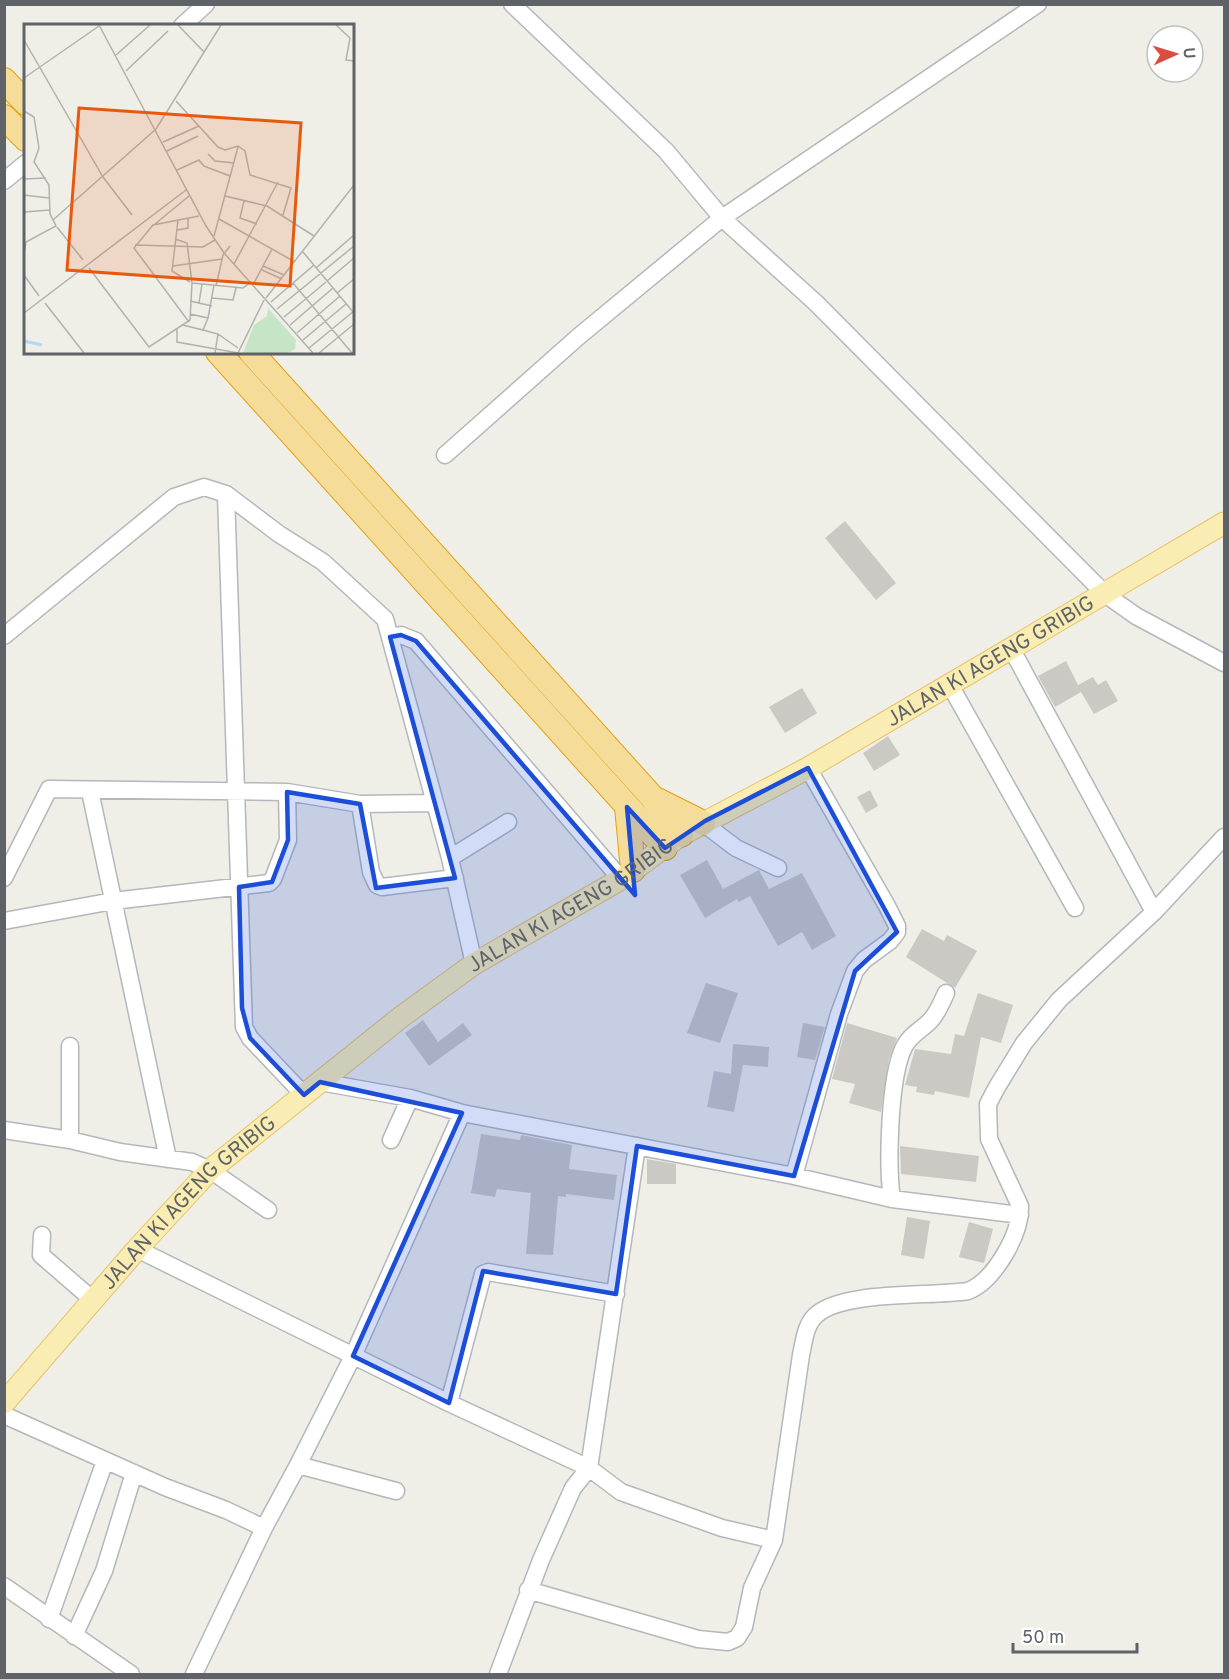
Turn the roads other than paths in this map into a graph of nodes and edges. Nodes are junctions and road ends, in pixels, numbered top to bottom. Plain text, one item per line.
1 (206, 4) edge
2 (512, 4) edge
3 (1038, 4) edge
4 (184, 24) edge
5 (4, 80) edge
6 (24, 101) edge
7 (4, 117) edge
8 (24, 137) edge
9 (24, 165) edge
10 (4, 181) edge
11 (722, 218) junction
12 (220, 354) edge
13 (253, 354) edge
14 (445, 455) dead end
15 (226, 494) junction
16 (1224, 522) edge
17 (1105, 594) junction
18 (4, 636) edge
19 (390, 637) junction
20 (1011, 648) junction
21 (1224, 663) edge
22 (950, 685) junction
23 (808, 768) junction
24 (90, 791) junction
25 (236, 792) junction
26 (287, 792) junction
27 (652, 797) junction
28 (435, 803) junction
29 (360, 804) junction
30 (627, 807) junction
31 (508, 822) dead end
32 (703, 823) junction
33 (1224, 837) edge
34 (673, 842) junction
35 (450, 858) junction
36 (778, 868) dead end
37 (627, 875) junction
38 (4, 878) edge
39 (455, 878) junction
40 (239, 887) junction
41 (114, 901) junction
42 (1075, 908) dead end
43 (1154, 912) junction
44 (4, 921) edge
45 (474, 964) junction
46 (946, 993) dead end
47 (70, 1047) dead end
48 (312, 1089) junction
49 (410, 1098) junction
50 (462, 1113) junction
51 (4, 1130) edge
52 (70, 1140) junction
53 (391, 1140) dead end
54 (637, 1146) junction
55 (168, 1159) junction
56 (210, 1170) junction
57 (794, 1176) junction
58 (892, 1199) junction
59 (268, 1210) dead end
60 (1020, 1215) junction
61 (42, 1234) dead end
62 (137, 1249) junction
63 (616, 1294) junction
64 (93, 1300) junction
65 (352, 1356) junction
66 (7, 1395) edge
67 (449, 1403) junction
68 (4, 1415) edge
69 (105, 1461) junction
70 (298, 1466) junction
71 (590, 1468) junction
72 (134, 1473) junction
73 (396, 1491) dead end
74 (264, 1528) junction
75 (774, 1540) junction
76 (4, 1586) edge
77 (528, 1590) junction
78 (49, 1619) junction
79 (74, 1636) junction
80 (131, 1674) edge
81 (194, 1674) edge
82 (498, 1674) edge

1 - 4 street
2 - 11 street
3 - 11 street
5 - 6 highway
7 - 8 highway
9 - 10 street
11 - 14 street
11 - 17 street
12 - 30 highway
13 - 27 highway
15 - 18 street
15 - 19 street
15 - 25 street
16 - 17 main road, JALAN KI AGENG GRIBIG
17 - 20 main road, JALAN KI AGENG GRIBIG
17 - 21 street
19 - 28 street
19 - 37 street
20 - 22 main road, JALAN KI AGENG GRIBIG
20 - 43 street
22 - 23 main road, JALAN KI AGENG GRIBIG
22 - 42 street
23 - 32 main road, JALAN KI AGENG GRIBIG
23 - 57 street
24 - 25 street
24 - 38 street
24 - 41 street
25 - 26 street
25 - 40 street
26 - 29 street
26 - 40 street
27 - 32 highway
27 - 34 highway
28 - 29 street
28 - 35 street
29 - 39 street
30 - 34 highway
30 - 37 highway
31 - 35 street
32 - 34 main road, JALAN KI AGENG GRIBIG
32 - 36 street
33 - 43 street
34 - 37 main road, JALAN KI AGENG GRIBIG
35 - 39 street
37 - 45 main road, JALAN KI AGENG GRIBIG
39 - 45 street
40 - 41 street
40 - 48 street
41 - 44 street
41 - 55 street
43 - 60 street
45 - 48 main road, JALAN KI AGENG GRIBIG
46 - 58 street
47 - 52 street
48 - 49 street
48 - 56 main road, JALAN KI AGENG GRIBIG
49 - 50 street
49 - 53 street
50 - 54 street
50 - 65 street
51 - 52 street
52 - 55 street
54 - 57 street
54 - 63 street
55 - 56 street
56 - 59 street
56 - 62 main road, JALAN KI AGENG GRIBIG
57 - 58 street
58 - 60 street
60 - 75 street
61 - 64 street
62 - 64 main road, JALAN KI AGENG GRIBIG
62 - 65 street
63 - 67 street
63 - 71 street
64 - 66 main road, JALAN KI AGENG GRIBIG
65 - 67 street
65 - 70 street
67 - 71 street
68 - 69 street
69 - 72 street
69 - 78 street
70 - 73 street
70 - 74 street
71 - 75 street
71 - 77 street
72 - 74 street
72 - 79 street
74 - 81 street
75 - 77 street
76 - 78 street
77 - 82 street
78 - 79 street
79 - 80 street

